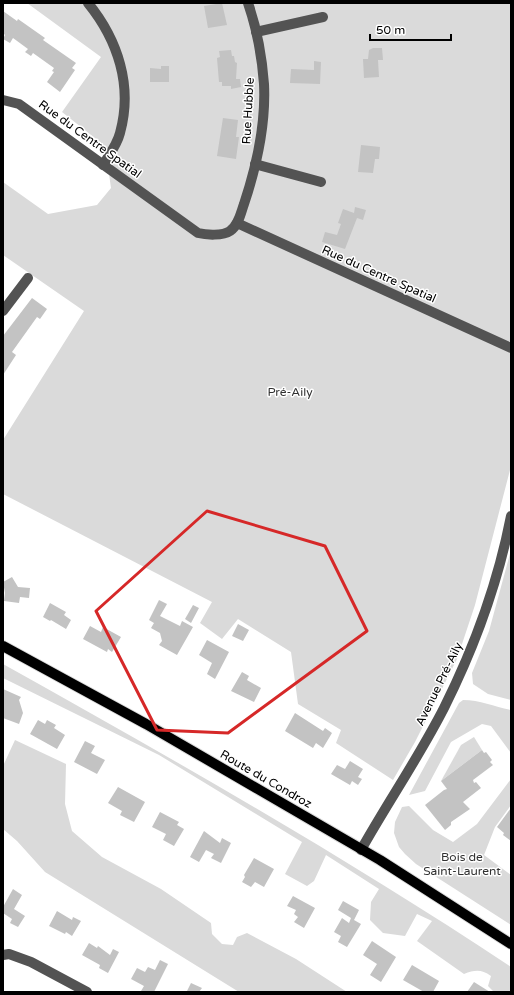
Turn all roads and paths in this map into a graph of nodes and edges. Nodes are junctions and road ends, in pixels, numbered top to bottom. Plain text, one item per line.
1 (88, 3) edge
2 (248, 3) edge
3 (323, 17) dead end
4 (256, 32) junction
5 (3, 100) edge
6 (256, 164) junction
7 (103, 166) junction
8 (321, 182) dead end
9 (237, 223) junction
10 (28, 278) dead end
11 (3, 311) edge
12 (511, 348) edge
13 (511, 516) edge
14 (3, 646) edge
15 (361, 850) junction
16 (511, 944) edge
17 (3, 956) edge
18 (87, 992) edge

1 - 7 street
2 - 4 street, Rue Hubble
3 - 4 street
4 - 6 street, Rue Hubble
5 - 7 street, Rue du Centre Spatial
6 - 8 street
6 - 9 street, Rue Hubble
7 - 9 street, Rue du Centre Spatial
9 - 12 street, Rue du Centre Spatial
10 - 11 street
13 - 15 street, Avenue Pré-Aily
14 - 15 main road, Route du Condroz
15 - 16 main road, Route du Condroz
17 - 18 street

